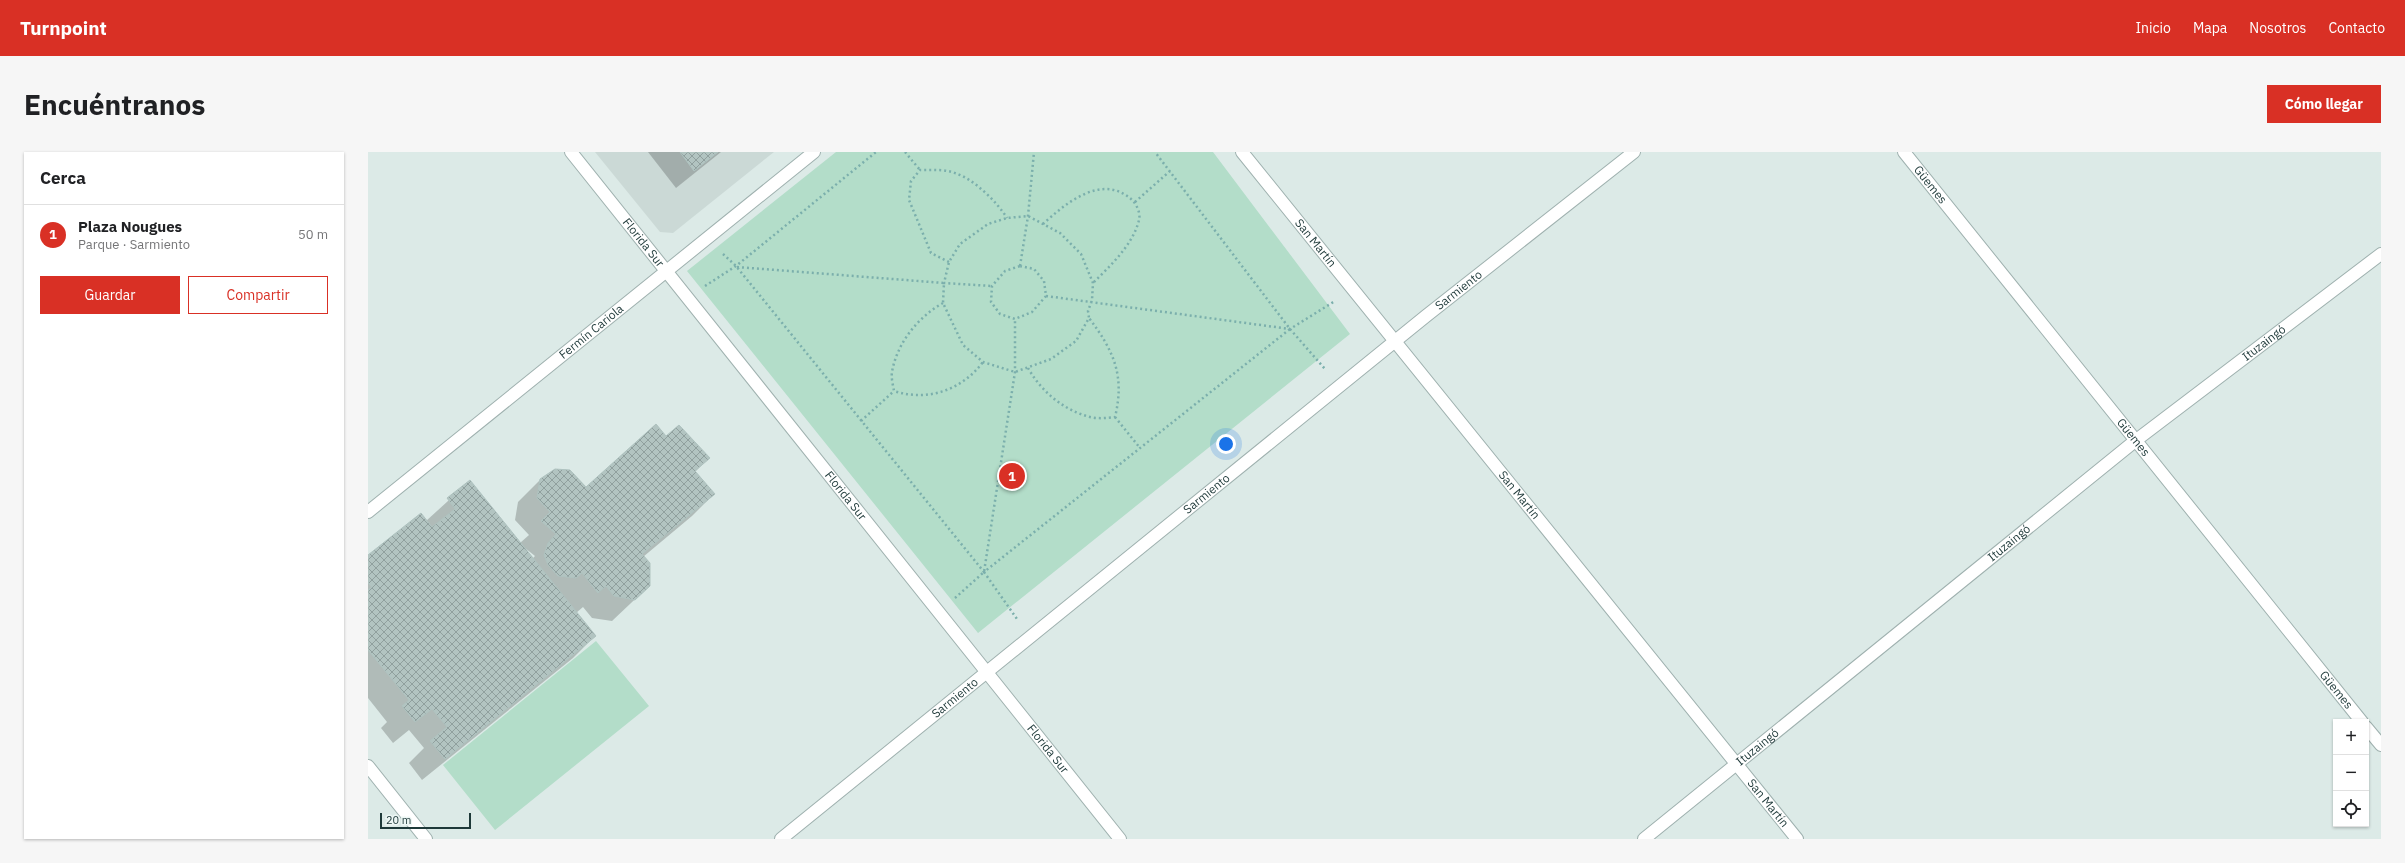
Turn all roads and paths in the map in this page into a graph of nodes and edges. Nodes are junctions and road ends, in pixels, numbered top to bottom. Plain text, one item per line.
1 (571, 152) edge
2 (814, 152) edge
3 (876, 152) edge
4 (905, 152) edge
5 (1034, 152) edge
6 (1155, 152) edge
7 (1242, 152) edge
8 (1634, 152) edge
9 (1904, 152) edge
10 (920, 170) junction
11 (1170, 172) junction
12 (1135, 202) junction
13 (1028, 216) junction
14 (1007, 218) junction
15 (1043, 224) junction
16 (2381, 254) edge
17 (949, 262) junction
18 (736, 266) junction
19 (1020, 266) junction
20 (667, 271) junction
21 (944, 283) junction
22 (1093, 283) junction
23 (992, 286) junction
24 (1352, 290) junction
25 (1046, 296) junction
26 (688, 298) junction
27 (1092, 300) junction
28 (943, 303) junction
29 (1089, 318) junction
30 (1015, 319) junction
31 (1290, 329) junction
32 (1394, 343) junction
33 (983, 362) junction
34 (1028, 368) junction
35 (1015, 372) junction
36 (1341, 387) junction
37 (894, 391) junction
38 (1115, 418) junction
39 (861, 421) junction
40 (2135, 441) junction
41 (1140, 448) junction
42 (368, 512) edge
43 (984, 572) junction
44 (939, 612) junction
45 (1030, 638) junction
46 (986, 673) junction
47 (2360, 719) edge
48 (2369, 731) edge
49 (2381, 745) edge
50 (1736, 764) junction
51 (368, 766) edge
52 (426, 839) edge
53 (782, 839) edge
54 (1120, 839) edge
55 (1644, 839) edge
56 (1797, 839) edge

1 - 20 street, Florida Sur
2 - 20 street, Fermín Cariola
3 - 18 path
4 - 10 path
5 - 13 path
6 - 11 path
7 - 24 street, San Martín
8 - 32 street, Sarmiento
9 - 40 street, Güemes
10 - 14 path
10 - 17 path
11 - 12 path
11 - 31 path
12 - 15 path
12 - 22 path
13 - 14 path
13 - 15 path
13 - 19 path
14 - 17 path
15 - 22 path
16 - 40 street, Ituzaingó
17 - 21 path
18 - 21 path
18 - 26 path
18 - 39 path
19 - 23 path
19 - 25 path
20 - 26 street, Florida Sur
20 - 42 street, Fermín Cariola
21 - 23 path
21 - 28 path
22 - 27 path
23 - 30 path
24 - 31 path
24 - 32 street, San Martín
25 - 27 path
25 - 30 path
26 - 44 street, Florida Sur
27 - 29 path
27 - 31 path
28 - 33 path
28 - 37 path
29 - 34 path
29 - 38 path
30 - 35 path
31 - 36 path
31 - 41 path
32 - 36 street, Sarmiento
32 - 50 street, San Martín
33 - 35 path
33 - 37 path
34 - 35 path
34 - 38 path
35 - 43 path
36 - 45 street, Sarmiento
37 - 39 path
38 - 41 path
39 - 43 path
40 - 47 street, Güemes
40 - 50 street, Ituzaingó
41 - 43 path
43 - 44 path
43 - 45 path
44 - 46 street, Florida Sur
45 - 46 street, Sarmiento
46 - 53 street, Sarmiento
46 - 54 street, Florida Sur
48 - 49 street
50 - 55 street, Ituzaingó
50 - 56 street, San Martín
51 - 52 street

